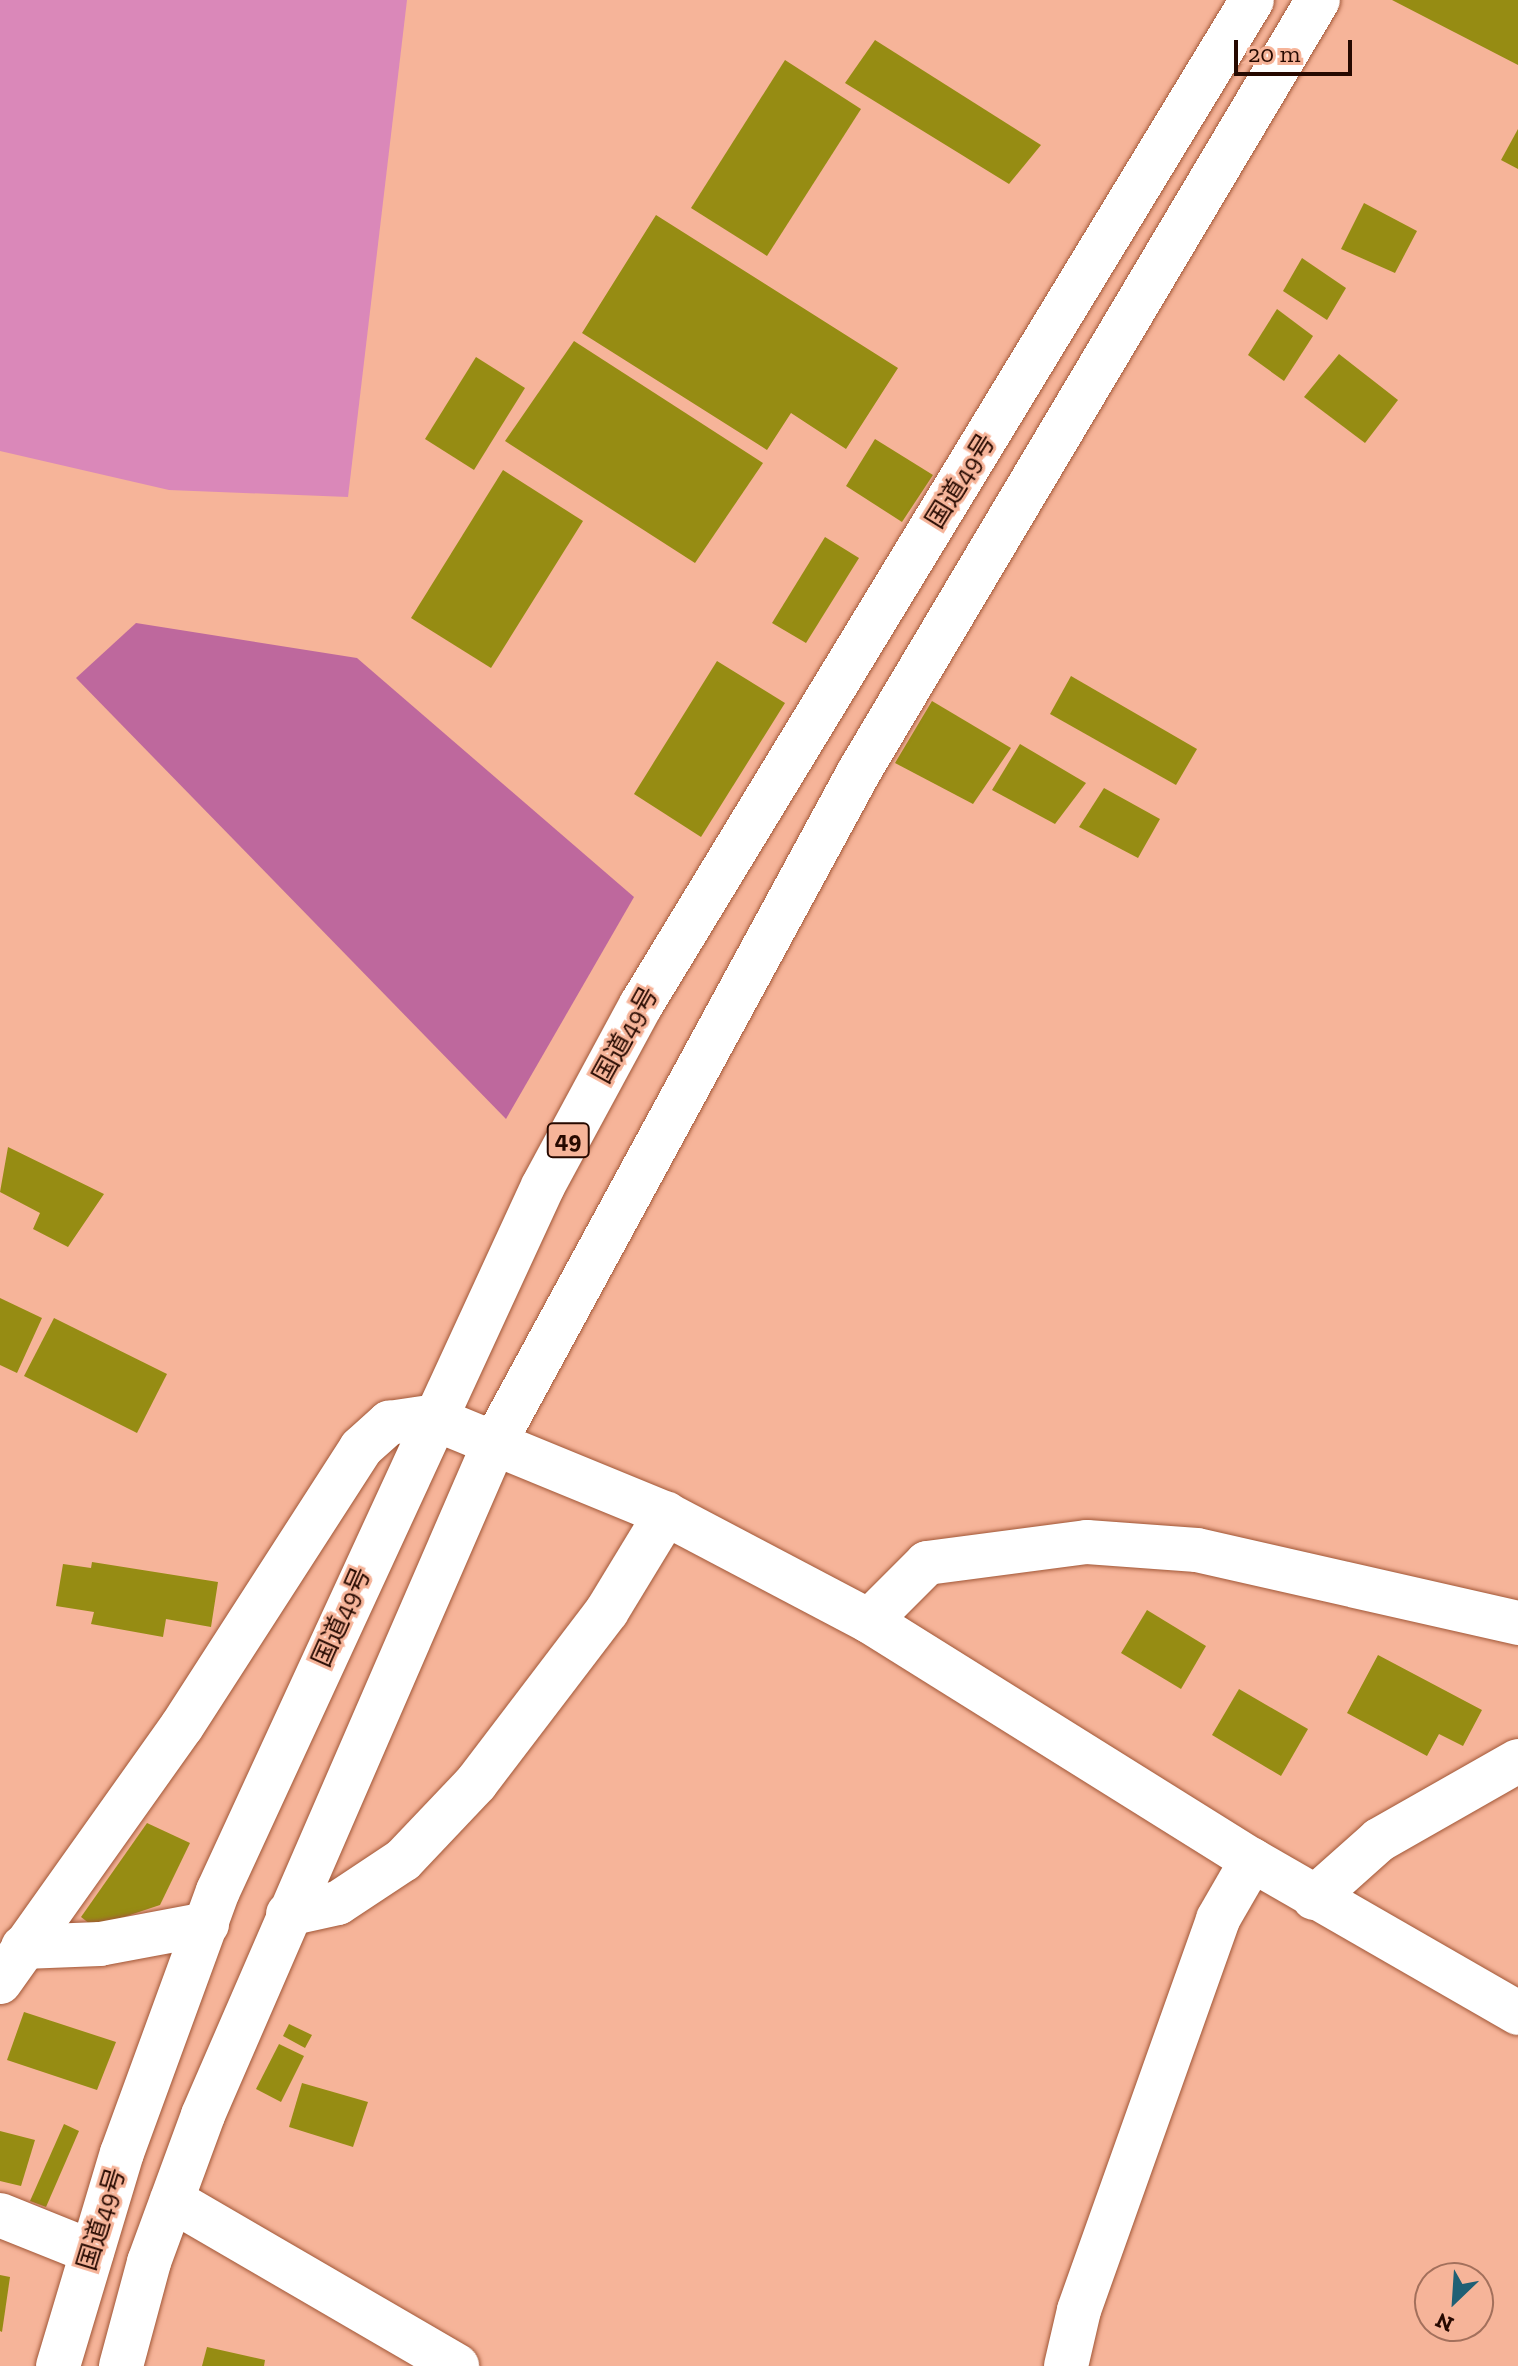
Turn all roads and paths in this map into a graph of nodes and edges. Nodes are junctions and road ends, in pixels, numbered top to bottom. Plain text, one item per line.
1 (1252, 0) edge
2 (1318, 0) edge
3 (430, 1417) junction
4 (494, 1444) junction
5 (666, 1514) junction
6 (869, 1621) junction
7 (1518, 1623) edge
8 (1518, 1761) edge
9 (1252, 1860) junction
10 (1314, 1898) junction
11 (288, 1914) junction
12 (207, 1924) junction
13 (12, 1964) edge
14 (1518, 2013) edge
15 (172, 2200) junction
16 (0, 2215) edge
17 (92, 2252) junction
18 (58, 2366) edge
19 (121, 2366) edge
20 (457, 2366) edge
21 (1066, 2366) edge

1 - 3 main road, 国道49号 / 49
2 - 4 main road
3 - 4 main road
3 - 12 main road, 国道49号 / 49
3 - 13 main road
4 - 5 main road
4 - 11 main road
5 - 6 main road
5 - 11 main road
6 - 7 main road
6 - 9 main road
8 - 10 main road
9 - 10 main road
9 - 21 main road
10 - 14 main road
11 - 15 main road
12 - 13 main road
12 - 17 main road, 国道49号 / 49
15 - 19 main road
15 - 20 main road
16 - 17 main road
17 - 18 main road, 国道49号 / 49

